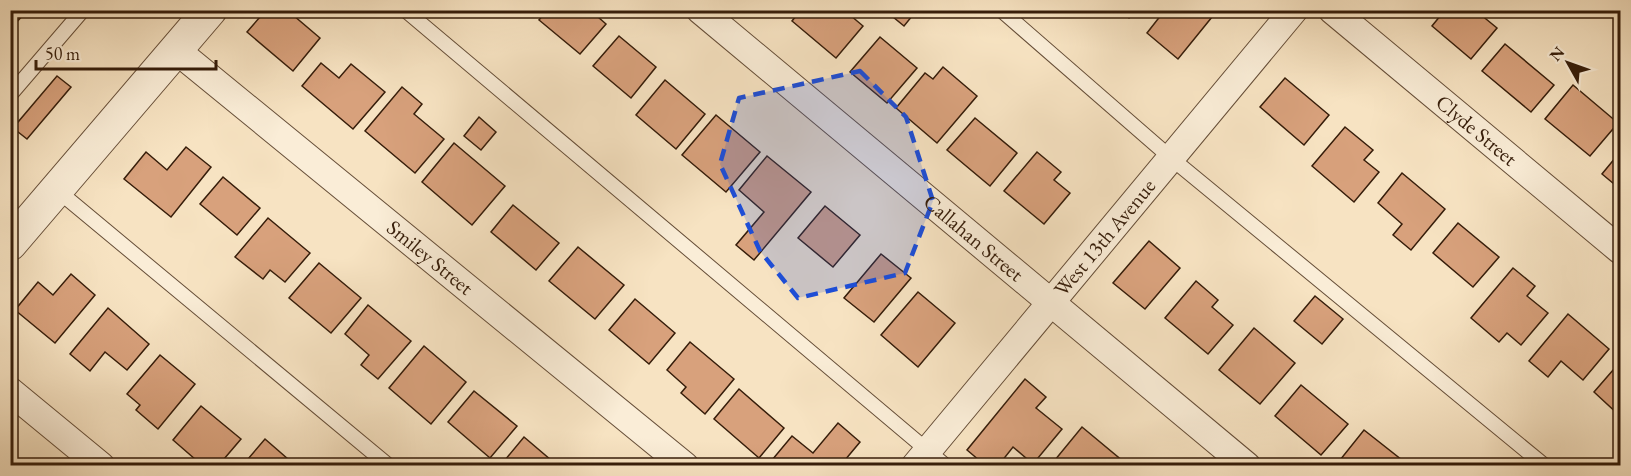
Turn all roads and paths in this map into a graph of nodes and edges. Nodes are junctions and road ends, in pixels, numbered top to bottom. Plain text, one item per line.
1 (84, 10) edge
2 (210, 10) edge
3 (405, 10) edge
4 (700, 10) edge
5 (1001, 10) edge
6 (1294, 10) edge
7 (1332, 10) edge
8 (176, 50) junction
9 (10, 95) edge
10 (1171, 158) junction
11 (57, 190) junction
12 (10, 244) edge
13 (1620, 250) edge
14 (1051, 302) junction
15 (10, 391) edge
16 (929, 460) edge
17 (101, 465) edge
18 (388, 465) edge
19 (685, 465) edge
20 (1247, 465) edge
21 (1545, 465) edge

1 - 9 lane
2 - 8 street
3 - 16 lane
4 - 14 street, Callahan Street
5 - 10 lane
6 - 10 street, West 13th Avenue
7 - 13 street, Clyde Street
8 - 11 street
8 - 19 street, Smiley Street
10 - 14 street, West 13th Avenue
10 - 21 lane
11 - 12 street
11 - 18 lane
14 - 16 street, West 13th Avenue
14 - 20 street, Callahan Street
15 - 17 street

